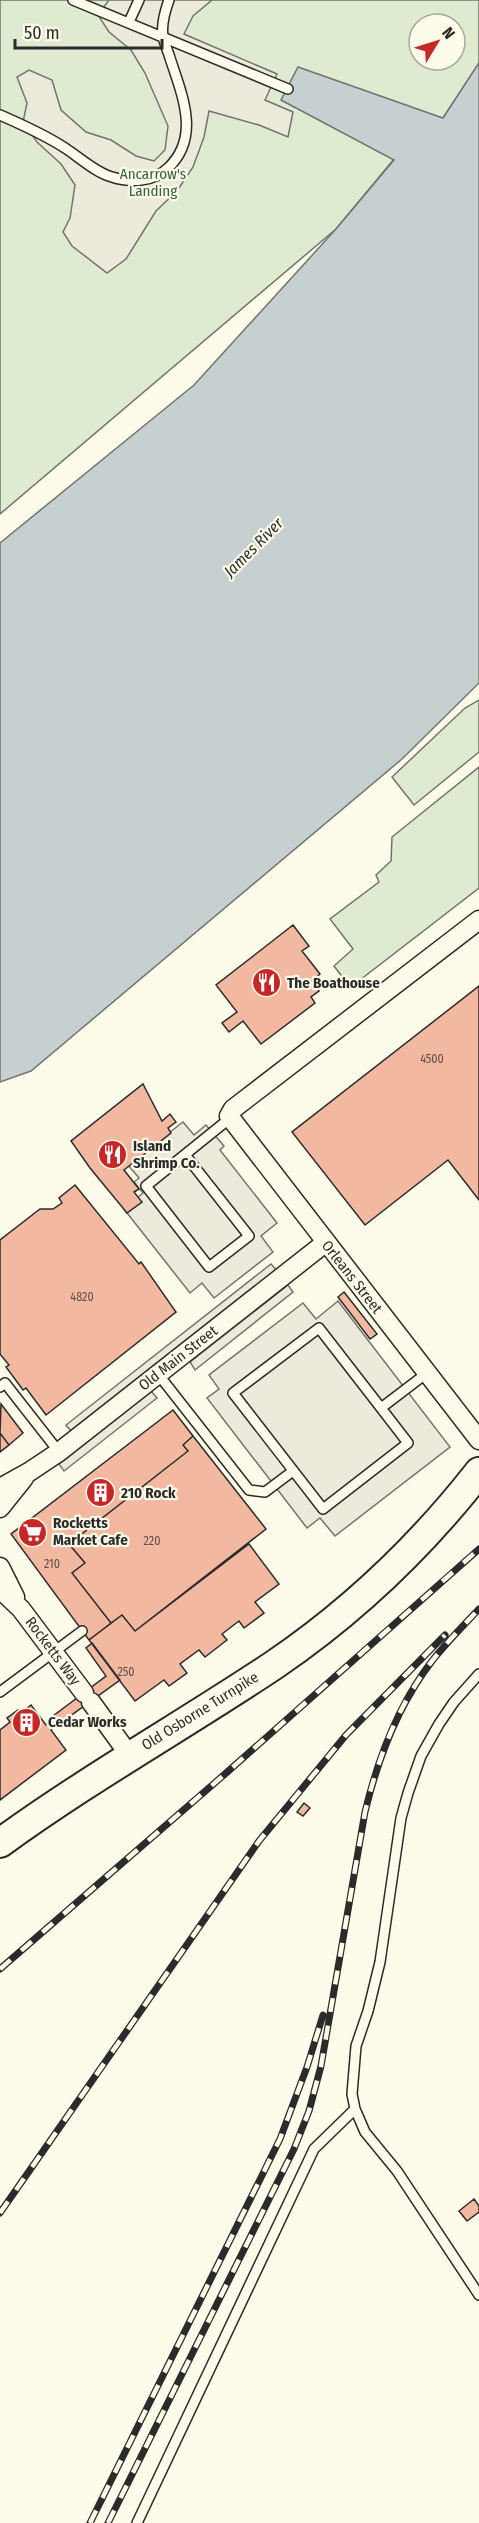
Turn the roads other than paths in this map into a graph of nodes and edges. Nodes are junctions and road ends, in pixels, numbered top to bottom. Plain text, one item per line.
1 (73, 0) edge
2 (138, 0) edge
3 (169, 0) edge
4 (129, 22) junction
5 (163, 36) junction
6 (288, 89) dead end
7 (0, 115) edge
8 (479, 920) edge
9 (229, 1116) junction
10 (186, 1156) junction
11 (325, 1243) junction
12 (427, 1373) junction
13 (158, 1374) junction
14 (0, 1387) edge
15 (381, 1408) junction
16 (479, 1440) edge
17 (59, 1452) junction
18 (293, 1471) junction
19 (29, 1472) junction
20 (479, 1473) edge
21 (0, 1488) edge
22 (0, 1508) edge
23 (0, 1567) edge
24 (0, 1588) edge
25 (21, 1609) junction
26 (82, 1631) dead end
27 (53, 1651) junction
28 (479, 1674) edge
29 (0, 1692) edge
30 (130, 1756) junction
31 (0, 1843) edge
32 (355, 2109) junction
33 (479, 2295) edge
34 (137, 2523) edge

1 - 4 lane
2 - 4 lane
3 - 5 lane
4 - 5 lane
5 - 6 lane
5 - 7 lane
8 - 9 street
9 - 10 lane
9 - 11 street, Orleans Street
10 - 10 lane
11 - 12 street, Orleans Street
11 - 13 street, Old Main Street
12 - 15 lane
12 - 16 street, Orleans Street
13 - 17 street, Old Main Street
13 - 18 lane
14 - 17 lane
15 - 18 lane
15 - 18 lane
17 - 19 street, Old Main Street
19 - 21 street, Old Main Street
19 - 22 street, Old Main Street
20 - 30 main road, Old Osborne Turnpike
23 - 25 street, Rocketts Way
24 - 25 street, Rocketts Way
25 - 27 street, Rocketts Way
26 - 27 lane
27 - 29 lane
27 - 30 street, Rocketts Way
28 - 32 lane
30 - 31 main road, Old Osborne Turnpike
32 - 33 lane
32 - 34 lane

